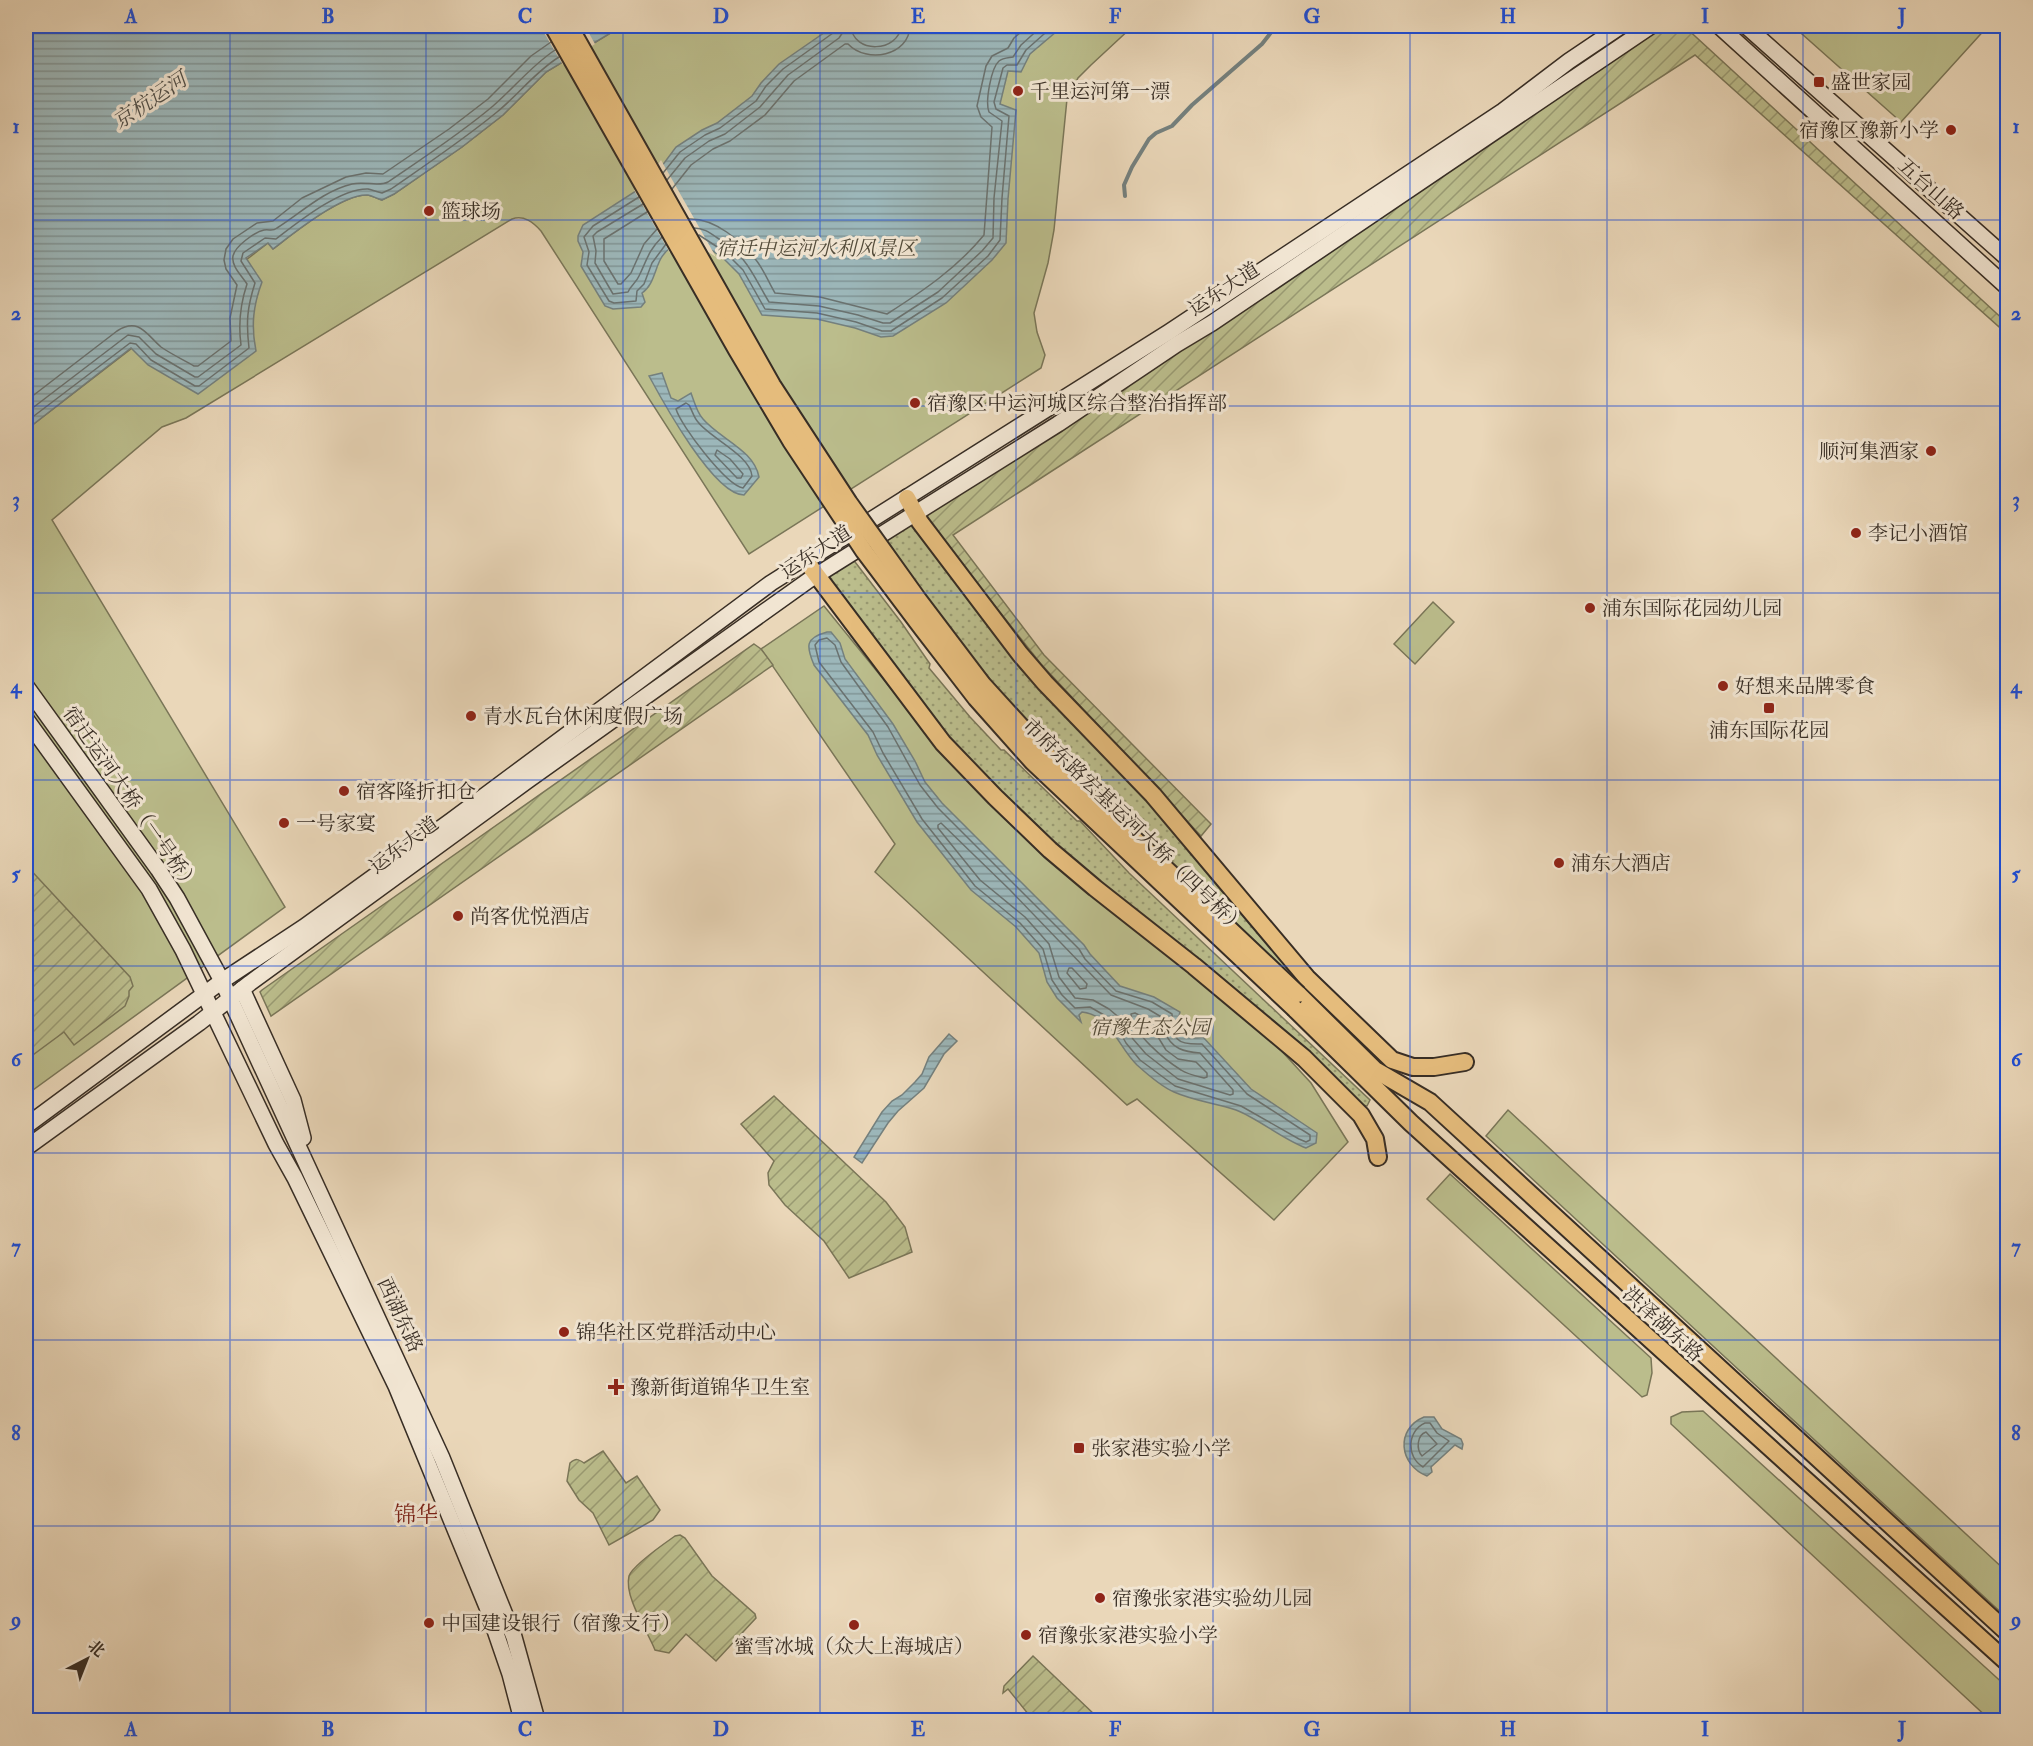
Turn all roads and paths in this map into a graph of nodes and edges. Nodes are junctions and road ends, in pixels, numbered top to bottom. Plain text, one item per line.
1 (553, 26) edge
2 (569, 26) edge
3 (1621, 26) edge
4 (1651, 26) edge
5 (1719, 26) edge
6 (1746, 26) edge
7 (2007, 259) edge
8 (2007, 288) edge
9 (907, 498) junction
10 (915, 514) junction
11 (806, 561) junction
12 (816, 576) junction
13 (26, 686) edge
14 (26, 719) edge
15 (200, 939) joint
16 (183, 950) joint
17 (222, 981) junction
18 (236, 994) junction
19 (204, 995) junction
20 (1297, 1002) junction
21 (213, 1013) junction
22 (1465, 1062) dead end
23 (26, 1126) edge
24 (26, 1148) edge
25 (1378, 1157) dead end
26 (2007, 1633) edge
27 (2007, 1664) edge
28 (522, 1720) edge
29 (537, 1720) edge

1 - 20 main road, 市府东路宏基运河大桥（四号桥）, bridge
2 - 20 main road, 市府东路宏基运河大桥（四号桥）, bridge
3 - 9 main road, 运东大道
4 - 10 main road, 运东大道
5 - 8 main road, 五台山路
6 - 7 main road, 五台山路
9 - 10 main road
9 - 11 main road, 运东大道
10 - 12 main road, 运东大道
10 - 22 main road
11 - 12 main road
11 - 17 main road, 运东大道
12 - 18 main road, 运东大道
12 - 25 main road
13 - 15 main road, 宿迁运河大桥（一号桥）
14 - 16 main road, 宿迁运河大桥（一号桥）
15 - 17 main road, 西湖东路
16 - 19 main road, 西湖东路
17 - 18 main road, 西湖东路
17 - 19 main road, 运东大道
18 - 21 main road, 运东大道
18 - 29 main road, 西湖东路
19 - 21 main road, 西湖东路
19 - 23 main road, 运东大道
20 - 26 main road, 洪泽湖东路
20 - 27 main road, 洪泽湖东路
21 - 24 main road, 运东大道
21 - 28 main road, 西湖东路

